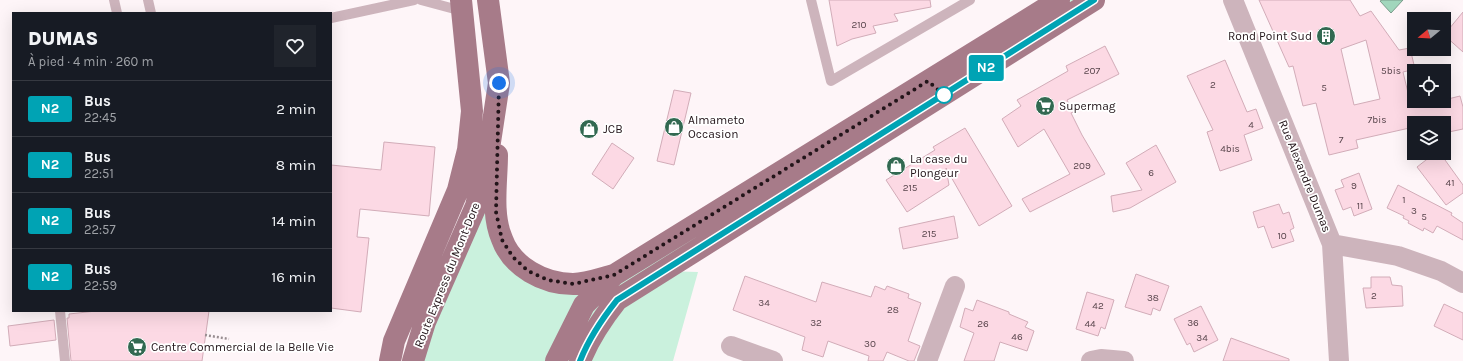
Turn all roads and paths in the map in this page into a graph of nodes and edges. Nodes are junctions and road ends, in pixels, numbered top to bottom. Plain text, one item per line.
1 (114, 0) edge
2 (148, 0) edge
3 (414, 0) edge
4 (421, 0) edge
5 (811, 0) edge
6 (970, 0) edge
7 (1059, 0) edge
8 (1094, 0) edge
9 (1233, 0) edge
10 (492, 3) edge
11 (462, 5) edge
12 (117, 12) edge
13 (151, 12) edge
14 (332, 18) edge
15 (499, 83) junction
16 (1332, 244) junction
17 (614, 275) junction
18 (1463, 283) edge
19 (955, 286) dead end
20 (60, 312) edge
21 (205, 335) dead end
22 (229, 339) dead end
23 (731, 346) dead end
24 (65, 361) edge
25 (390, 361) edge
26 (413, 361) edge
27 (556, 361) edge
28 (580, 361) edge
29 (773, 361) edge
30 (927, 361) edge
31 (1091, 361) edge
32 (1124, 361) edge
33 (1339, 361) edge

1 - 12 lane
2 - 13 lane
3 - 14 lane
4 - 11 lane
5 - 6 lane
7 - 17 main road
8 - 28 main road
9 - 16 street, Rue Alexandre Dumas
10 - 15 main road, Route Express du Mont-Dore
11 - 25 main road, Route Express du Mont-Dore
15 - 17 main road
15 - 26 main road, Route Express du Mont-Dore
16 - 18 street
16 - 33 street, Rue Alexandre Dumas
17 - 27 main road
19 - 30 street
20 - 24 lane
21 - 22 path
23 - 29 street
31 - 32 street

